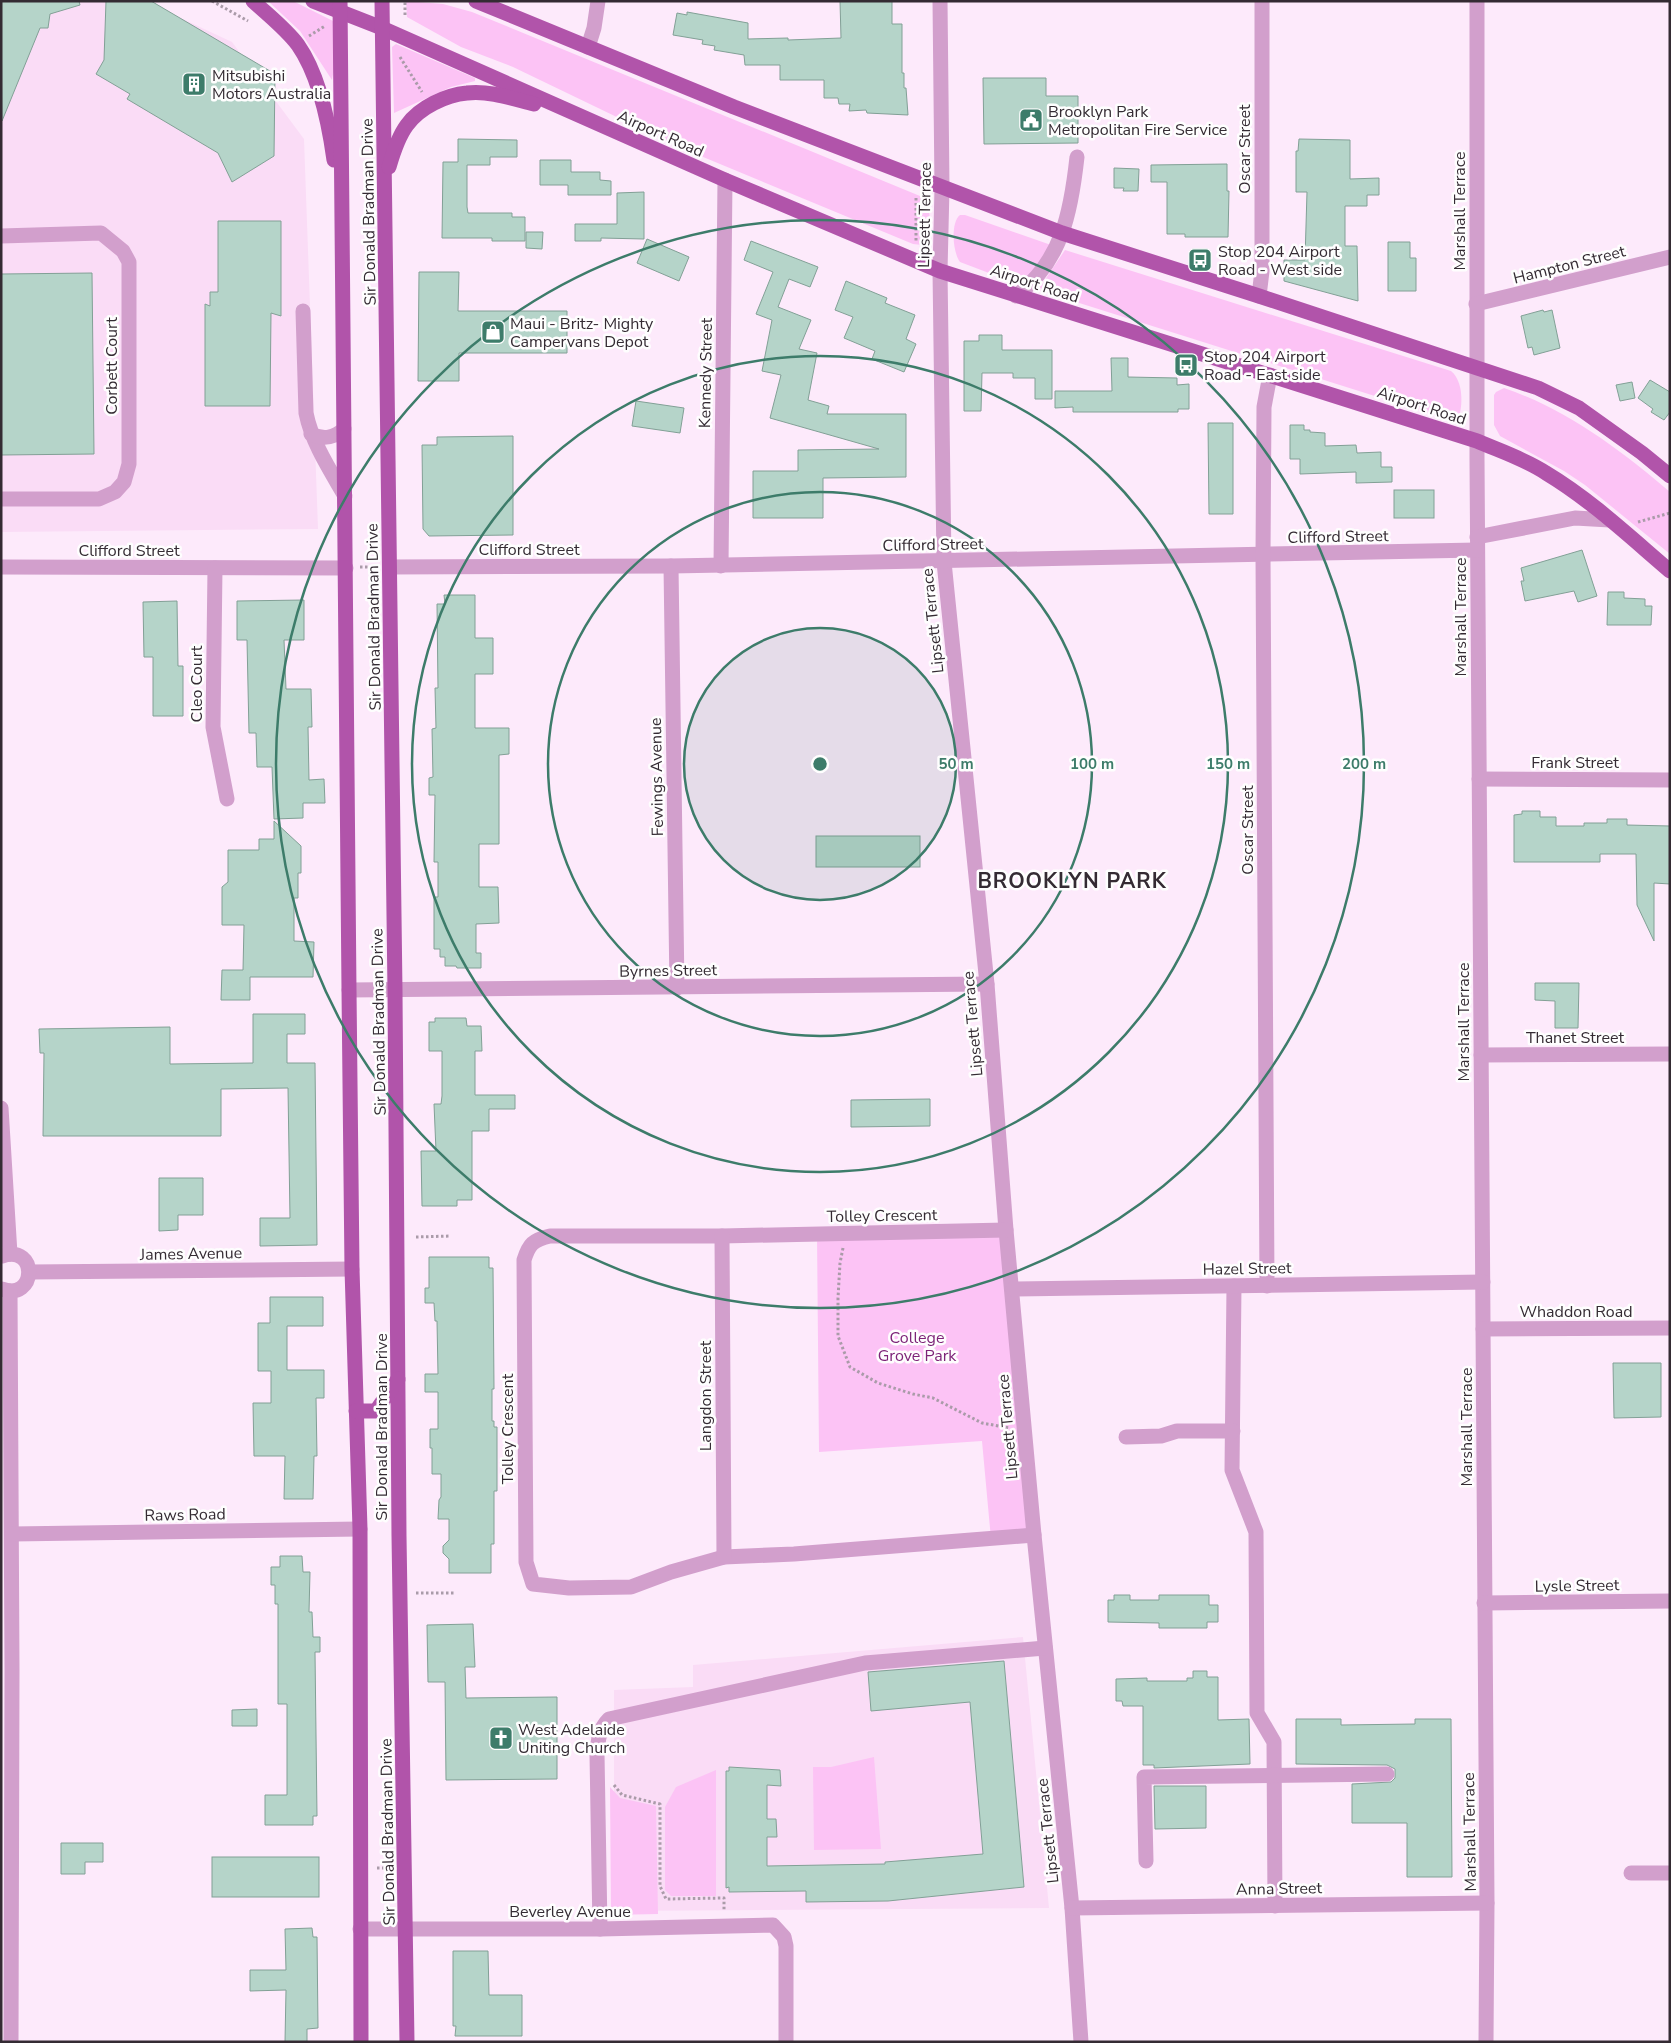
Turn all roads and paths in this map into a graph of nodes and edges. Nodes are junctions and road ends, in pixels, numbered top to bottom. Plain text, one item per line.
1 (212, 1) edge
2 (253, 1) edge
3 (313, 1) edge
4 (382, 1) edge
5 (476, 1) edge
6 (491, 1) edge
7 (598, 1) edge
8 (940, 1) edge
9 (1262, 1) edge
10 (1477, 1) edge
11 (405, 2) edge
12 (340, 6) edge
13 (404, 15) dead end
14 (517, 17) junction
15 (250, 22) dead end
16 (328, 25) dead end
17 (382, 28) junction
18 (307, 36) dead end
19 (588, 47) junction
20 (393, 52) dead end
21 (428, 106) junction
22 (572, 114) junction
23 (1077, 158) dead end
24 (385, 180) junction
25 (725, 180) junction
26 (942, 188) junction
27 (916, 198) dead end
28 (342, 213) junction
29 (1062, 233) junction
30 (1, 236) edge
31 (916, 243) dead end
32 (1670, 257) edge
33 (940, 271) junction
34 (1016, 296) junction
35 (1259, 296) junction
36 (1476, 304) junction
37 (303, 311) dead end
38 (1476, 367) junction
39 (1270, 375) junction
40 (344, 429) junction
41 (311, 434) junction
42 (1477, 441) junction
43 (1670, 476) edge
44 (345, 496) junction
45 (1, 499) edge
46 (1670, 513) edge
47 (1614, 523) junction
48 (1477, 544) junction
49 (1263, 556) junction
50 (944, 562) junction
51 (671, 566) junction
52 (721, 566) junction
53 (1, 567) edge
54 (390, 567) junction
55 (214, 568) junction
56 (346, 568) junction
57 (1670, 571) edge
58 (1479, 779) junction
59 (1670, 780) edge
60 (227, 799) dead end
61 (987, 984) junction
62 (677, 988) junction
63 (349, 990) junction
64 (395, 991) junction
65 (1670, 1054) edge
66 (1481, 1055) junction
67 (1, 1108) edge
68 (1006, 1230) junction
69 (846, 1233) junction
70 (451, 1236) dead end
71 (722, 1236) junction
72 (416, 1237) dead end
73 (6, 1255) edge
74 (352, 1269) junction
75 (30, 1272) junction
76 (1483, 1282) junction
77 (1234, 1286) junction
78 (1267, 1286) junction
79 (1013, 1289) junction
80 (6, 1290) edge
81 (1670, 1328) edge
82 (1483, 1329) junction
83 (398, 1379) junction
84 (356, 1411) junction
85 (1024, 1427) junction
86 (1233, 1431) junction
87 (1126, 1437) dead end
88 (360, 1529) junction
89 (12, 1534) junction
90 (1034, 1535) junction
91 (724, 1557) junction
92 (400, 1593) junction
93 (454, 1593) dead end
94 (1670, 1602) edge
95 (1484, 1603) junction
96 (7, 1643) edge
97 (1045, 1648) junction
98 (1386, 1774) dead end
99 (1275, 1776) junction
100 (610, 1780) dead end
101 (1146, 1861) dead end
102 (376, 1868) dead end
103 (388, 1868) dead end
104 (1670, 1873) edge
105 (1631, 1874) dead end
106 (1487, 1904) junction
107 (1275, 1906) junction
108 (1072, 1908) junction
109 (724, 1926) junction
110 (407, 1929) junction
111 (600, 1929) junction
112 (360, 1930) junction
113 (11, 2042) edge
114 (361, 2042) edge
115 (407, 2042) edge
116 (786, 2042) edge
117 (1082, 2042) edge
118 (1486, 2042) edge

1 - 15 path
2 - 28 main road
3 - 12 main road, Airport Road
4 - 17 main road, Sir Donald Bradman Drive
5 - 14 main road
6 - 14 main road
7 - 19 street
8 - 26 street, Lipsett Terrace
9 - 35 street, Oscar Street
10 - 36 street, Marshall Terrace
11 - 13 path
12 - 17 main road, Airport Road
12 - 28 main road, Sir Donald Bradman Drive
14 - 19 main road
16 - 18 path
17 - 22 main road, Airport Road
17 - 24 main road, Sir Donald Bradman Drive
19 - 26 main road
20 - 21 path
21 - 22 main road
21 - 24 main road
22 - 25 main road, Airport Road
23 - 29 street
24 - 54 main road, Sir Donald Bradman Drive
25 - 33 main road, Airport Road
25 - 52 street, Kennedy Street
26 - 29 main road
26 - 33 street, Lipsett Terrace
27 - 31 path
28 - 40 main road, Sir Donald Bradman Drive
29 - 34 street
29 - 35 main road
30 - 45 street, Corbett Court
32 - 36 street, Hampton Street
33 - 34 main road, Airport Road
33 - 50 street, Lipsett Terrace
34 - 39 main road, Airport Road
35 - 38 main road
36 - 38 street, Marshall Terrace
37 - 41 street
38 - 42 street, Marshall Terrace
38 - 43 main road
39 - 42 main road, Airport Road
39 - 49 street, Oscar Street
40 - 41 street
40 - 44 main road, Sir Donald Bradman Drive
41 - 44 street
42 - 47 main road, Airport Road
42 - 48 street, Marshall Terrace
44 - 56 main road, Sir Donald Bradman Drive
46 - 47 path
47 - 48 street, Clifford Street
47 - 57 main road, Airport Road
48 - 49 street, Clifford Street
48 - 58 street, Marshall Terrace
49 - 50 street, Clifford Street
49 - 78 street, Oscar Street
50 - 52 street, Clifford Street
50 - 61 street, Lipsett Terrace
51 - 52 street, Clifford Street
51 - 54 street, Clifford Street
51 - 62 street, Fewings Avenue
53 - 55 street, Clifford Street
54 - 56 path
54 - 64 main road, Sir Donald Bradman Drive
55 - 56 street, Clifford Street
55 - 60 street, Cleo Court
56 - 63 main road, Sir Donald Bradman Drive
58 - 59 street, Frank Street
58 - 66 street, Marshall Terrace
61 - 62 street, Byrnes Street
61 - 68 street, Lipsett Terrace
62 - 64 street, Byrnes Street
63 - 64 street, Byrnes Street
63 - 74 main road, Sir Donald Bradman Drive
64 - 83 main road, Sir Donald Bradman Drive
65 - 66 street, Thanet Street
66 - 76 street, Marshall Terrace
67 - 73 street
68 - 69 street, Tolley Crescent
68 - 79 street, Lipsett Terrace
69 - 71 street, Tolley Crescent
69 - 85 path
70 - 72 path
71 - 91 street, Langdon Street
71 - 91 street, Tolley Crescent
73 - 75 street
74 - 75 street, James Avenue
74 - 84 main road, Sir Donald Bradman Drive
75 - 80 street
76 - 78 street, Hazel Street
76 - 82 street, Marshall Terrace
77 - 78 street, Hazel Street
77 - 79 street, Hazel Street
77 - 86 street
79 - 85 street, Lipsett Terrace
80 - 89 street
81 - 82 street, Whaddon Road
82 - 95 street, Marshall Terrace
83 - 84 main road
83 - 92 main road, Sir Donald Bradman Drive
84 - 88 main road, Sir Donald Bradman Drive
85 - 90 street, Lipsett Terrace
86 - 87 street
86 - 99 street
88 - 89 street, Raws Road
88 - 112 main road, Sir Donald Bradman Drive
89 - 96 street
90 - 91 street, Tolley Crescent
90 - 97 street, Lipsett Terrace
92 - 93 path
92 - 110 main road, Sir Donald Bradman Drive
94 - 95 street, Lysle Street
95 - 106 street, Marshall Terrace
96 - 113 street
97 - 108 street, Lipsett Terrace
97 - 111 street
98 - 99 street
99 - 101 street
99 - 107 street
100 - 109 path
102 - 103 path
104 - 105 street
106 - 107 street, Anna Street
106 - 118 street, Marshall Terrace
107 - 108 street, Anna Street
108 - 117 street, Lipsett Terrace
109 - 111 street, Beverley Avenue
109 - 116 street, Beverley Avenue
110 - 111 street, Beverley Avenue
110 - 112 street, Beverley Avenue
110 - 115 main road, Sir Donald Bradman Drive
112 - 114 main road, Sir Donald Bradman Drive

